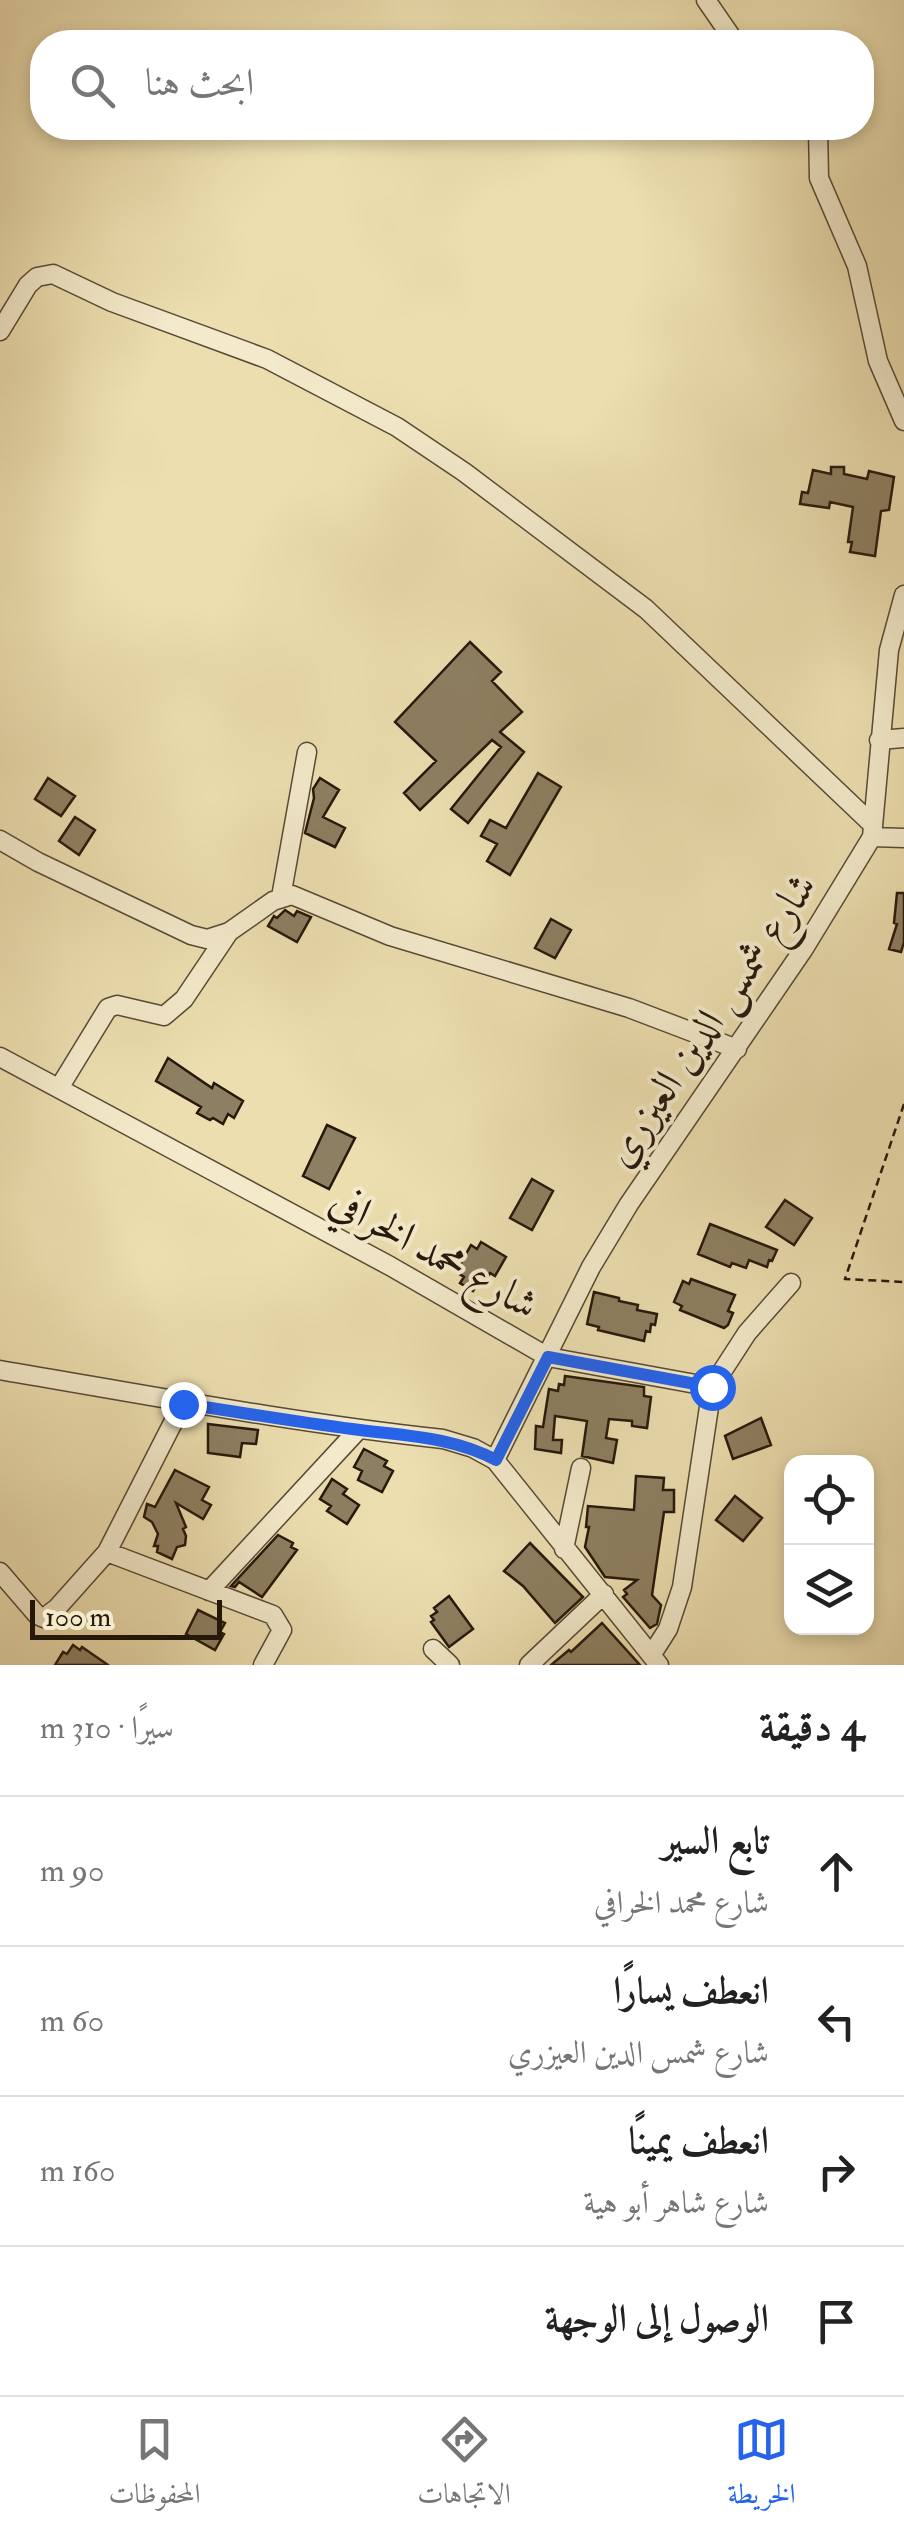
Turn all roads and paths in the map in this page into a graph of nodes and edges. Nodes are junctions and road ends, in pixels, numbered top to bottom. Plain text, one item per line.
1 (706, 0) edge
2 (727, 30) edge
3 (818, 140) edge
4 (0, 331) edge
5 (904, 421) edge
6 (904, 595) edge
7 (904, 738) edge
8 (880, 740) junction
9 (306, 752) dead end
10 (872, 831) junction
11 (904, 838) edge
12 (0, 840) edge
13 (281, 897) junction
14 (229, 932) junction
15 (737, 1049) junction
16 (0, 1056) edge
17 (59, 1088) junction
18 (904, 1104) edge
19 (904, 1282) edge
20 (791, 1283) dead end
21 (548, 1357) junction
22 (0, 1370) edge
23 (712, 1387) junction
24 (183, 1404) junction
25 (358, 1430) junction
26 (496, 1460) junction
27 (580, 1468) dead end
28 (564, 1549) junction
29 (107, 1552) junction
30 (0, 1572) edge
31 (208, 1591) junction
32 (604, 1594) junction
33 (433, 1649) dead end
34 (656, 1660) edge
35 (263, 1665) edge
36 (450, 1665) edge
37 (529, 1665) edge

1 - 2 street
3 - 5 street
4 - 10 street
6 - 8 street, شارع شمس الدين العيزري
7 - 8 street
8 - 10 street, شارع شمس الدين العيزري
9 - 13 street
10 - 11 street
10 - 15 street, شارع شمس الدين العيزري
12 - 14 street
13 - 14 street
13 - 15 street
14 - 17 street
15 - 21 street, شارع شمس الدين العيزري
16 - 17 street, شارع محمد الخرافي
17 - 21 street, شارع محمد الخرافي
18 - 19 path
20 - 23 street
21 - 23 street, شارع محمد الخرافي
21 - 26 street, شارع شمس الدين العيزري
22 - 24 street
23 - 34 street
24 - 25 street
24 - 29 street
25 - 26 street
25 - 31 street
26 - 28 street
27 - 28 street
28 - 32 street
29 - 30 street
29 - 31 street
31 - 35 street
32 - 34 street
32 - 37 street
33 - 36 street

